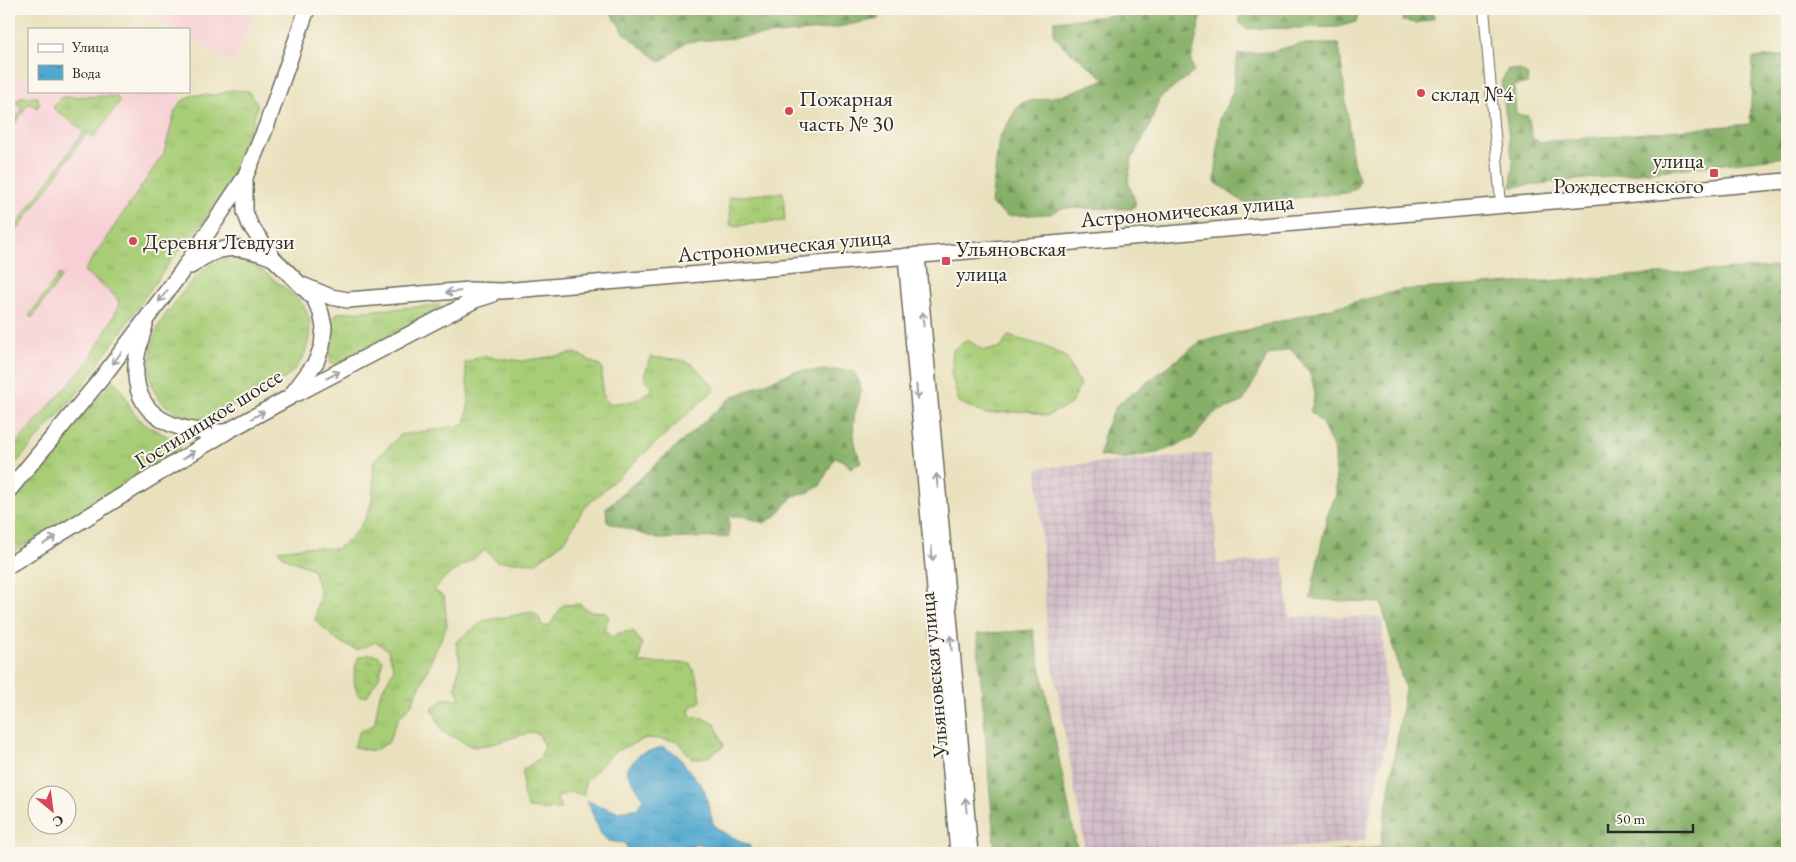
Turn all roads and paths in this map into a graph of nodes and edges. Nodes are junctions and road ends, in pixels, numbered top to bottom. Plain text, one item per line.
1 (308, 9) edge
2 (1484, 9) edge
3 (245, 177) junction
4 (1787, 181) edge
5 (1501, 204) junction
6 (911, 255) junction
7 (273, 258) junction
8 (180, 274) junction
9 (302, 285) junction
10 (502, 291) junction
11 (146, 319) junction
12 (290, 397) junction
13 (226, 432) junction
14 (9, 490) edge
15 (9, 565) edge
16 (958, 853) edge
17 (970, 853) edge

1 - 3 main road, Гостилицкое шоссе
2 - 5 street
3 - 7 main road, Гостилицкое шоссе
3 - 8 main road, Гостилицкое шоссе
4 - 5 main road, Астрономическая улица
5 - 6 main road, Астрономическая улица
6 - 10 main road, Астрономическая улица
6 -> 16 main road, Ульяновская улица
17 -> 6 main road, Ульяновская улица
7 - 8 main road
7 - 9 main road, Гостилицкое шоссе
8 -> 11 main road, Гостилицкое шоссе
10 -> 9 main road, Астрономическая улица
9 - 12 main road, Гостилицкое шоссе
12 -> 10 main road, Астрономическая улица
11 - 13 main road
11 -> 14 main road, Гостилицкое шоссе
13 -> 12 main road, Гостилицкое шоссе
15 -> 13 main road, Гостилицкое шоссе

